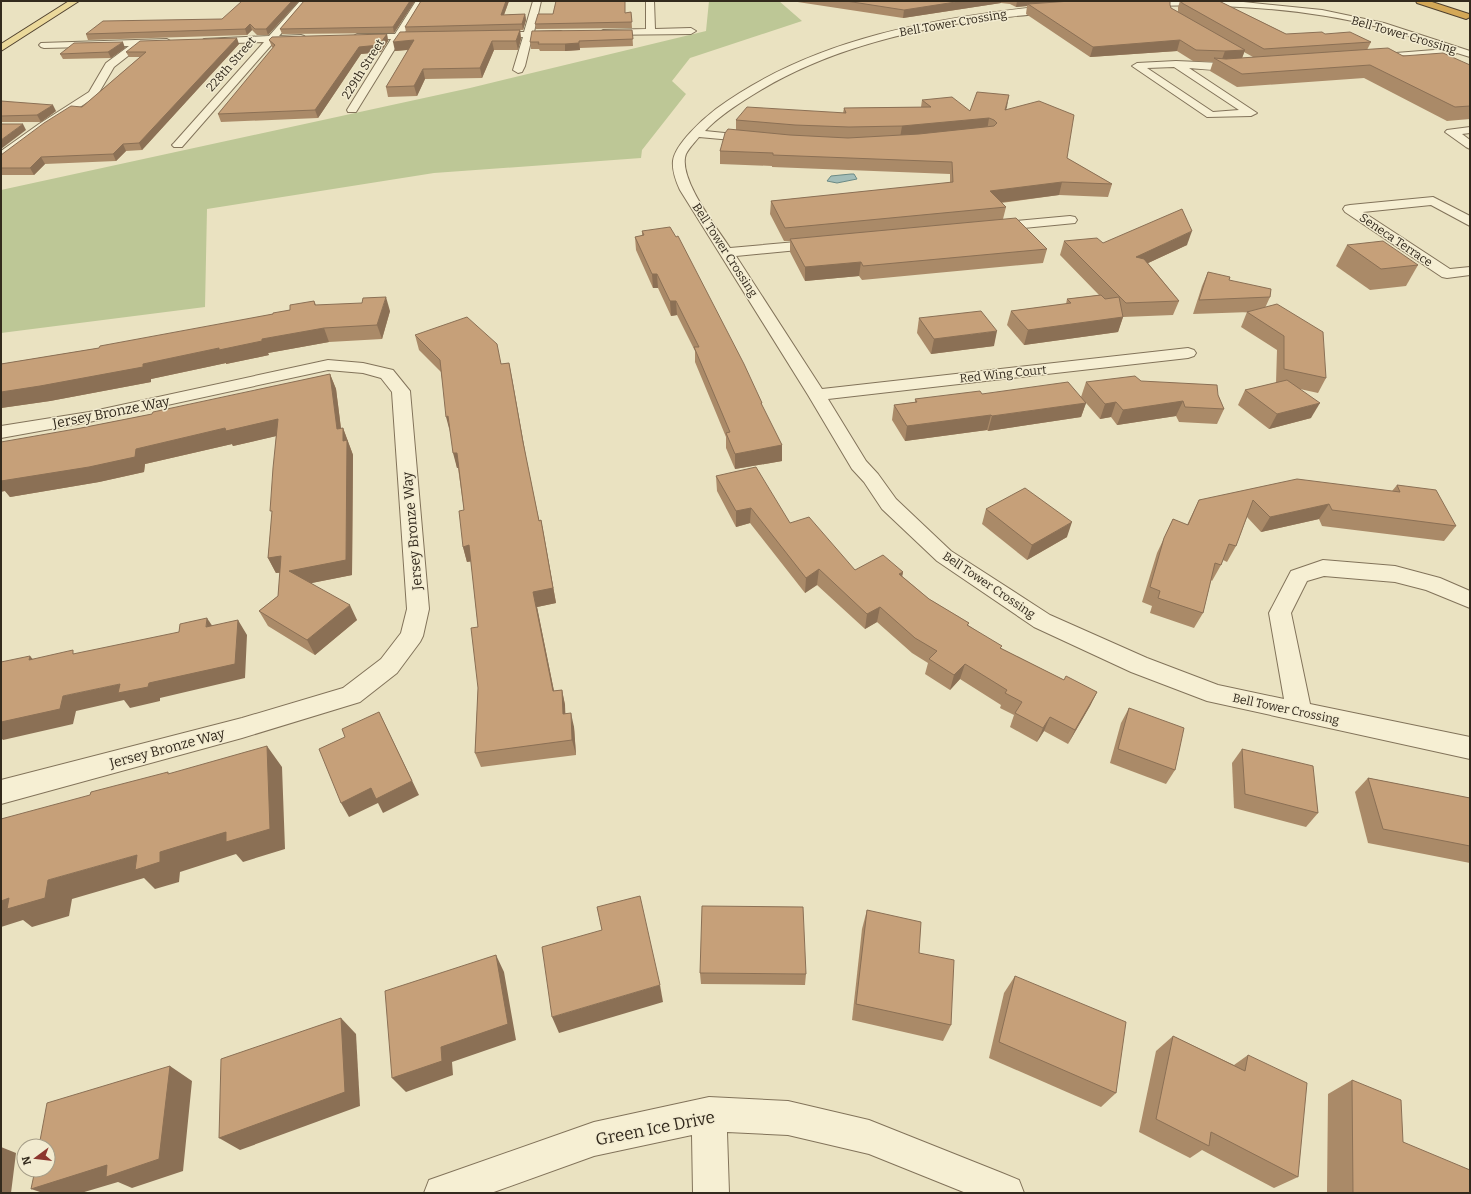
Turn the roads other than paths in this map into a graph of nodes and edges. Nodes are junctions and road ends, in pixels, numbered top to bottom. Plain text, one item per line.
1 (75, 1) edge
2 (305, 1) edge
3 (420, 1) edge
4 (537, 1) edge
5 (650, 1) edge
6 (1165, 1) edge
7 (1420, 1) edge
8 (1426, 1) edge
9 (1133, 3) edge
10 (981, 7) dead end
11 (1062, 7) edge
12 (995, 14) junction
13 (1172, 15) edge
14 (1468, 17) edge
15 (691, 31) dead end
16 (650, 32) junction
17 (569, 33) edge
18 (590, 33) edge
19 (528, 34) junction
20 (480, 35) edge
21 (399, 36) junction
22 (436, 36) edge
23 (348, 37) edge
24 (309, 38) edge
25 (271, 39) junction
26 (180, 41) edge
27 (195, 41) edge
28 (139, 43) junction
29 (44, 45) dead end
30 (1, 48) edge
31 (1466, 53) edge
32 (1360, 58) edge
33 (1176, 64) junction
34 (1251, 65) edge
35 (518, 70) dead end
36 (352, 110) dead end
37 (22, 126) edge
38 (43, 126) junction
39 (1470, 130) edge
40 (695, 133) junction
41 (764, 140) edge
42 (178, 145) dead end
43 (1470, 145) edge
44 (1, 157) edge
45 (1070, 220) dead end
46 (1470, 222) edge
47 (977, 229) edge
48 (828, 243) edge
49 (727, 253) junction
50 (1470, 271) edge
51 (1188, 353) dead end
52 (817, 395) junction
53 (1, 432) edge
54 (1470, 600) edge
55 (1299, 711) junction
56 (1470, 748) edge
57 (1, 792) edge
58 (709, 1114) junction
59 (442, 1193) edge
60 (711, 1193) edge
61 (1006, 1193) edge

1 - 30 main road
2 - 25 street, 228th Street
3 - 21 street, 229th Street
4 - 19 street
5 - 16 street
6 - 9 street, Bell Tower Crossing
6 - 13 street
6 - 31 street, Bell Tower Crossing
7 - 14 highway
8 - 14 highway
10 - 12 street
11 - 12 street, Bell Tower Crossing
12 - 40 street, Bell Tower Crossing
15 - 16 street
16 - 18 street
17 - 19 street
19 - 20 street
19 - 35 street
21 - 22 street
21 - 23 street
21 - 36 street, 229th Street
24 - 25 street
25 - 27 street
25 - 42 street, 228th Street
26 - 28 street
28 - 29 street
28 - 38 street
31 - 32 street
33 - 33 street
33 - 34 street
37 - 38 street
38 - 44 street
39 - 43 street
40 - 41 street
40 - 49 street, Bell Tower Crossing
45 - 47 street
46 - 50 street, Seneca Terrace
48 - 49 street
49 - 52 street, Bell Tower Crossing
51 - 52 street, Red Wing Court
52 - 55 street, Bell Tower Crossing
53 - 57 street, Jersey Bronze Way
54 - 55 street
55 - 56 street, Bell Tower Crossing
58 - 59 street, Green Ice Drive
58 - 60 street
58 - 61 street, Green Ice Drive

